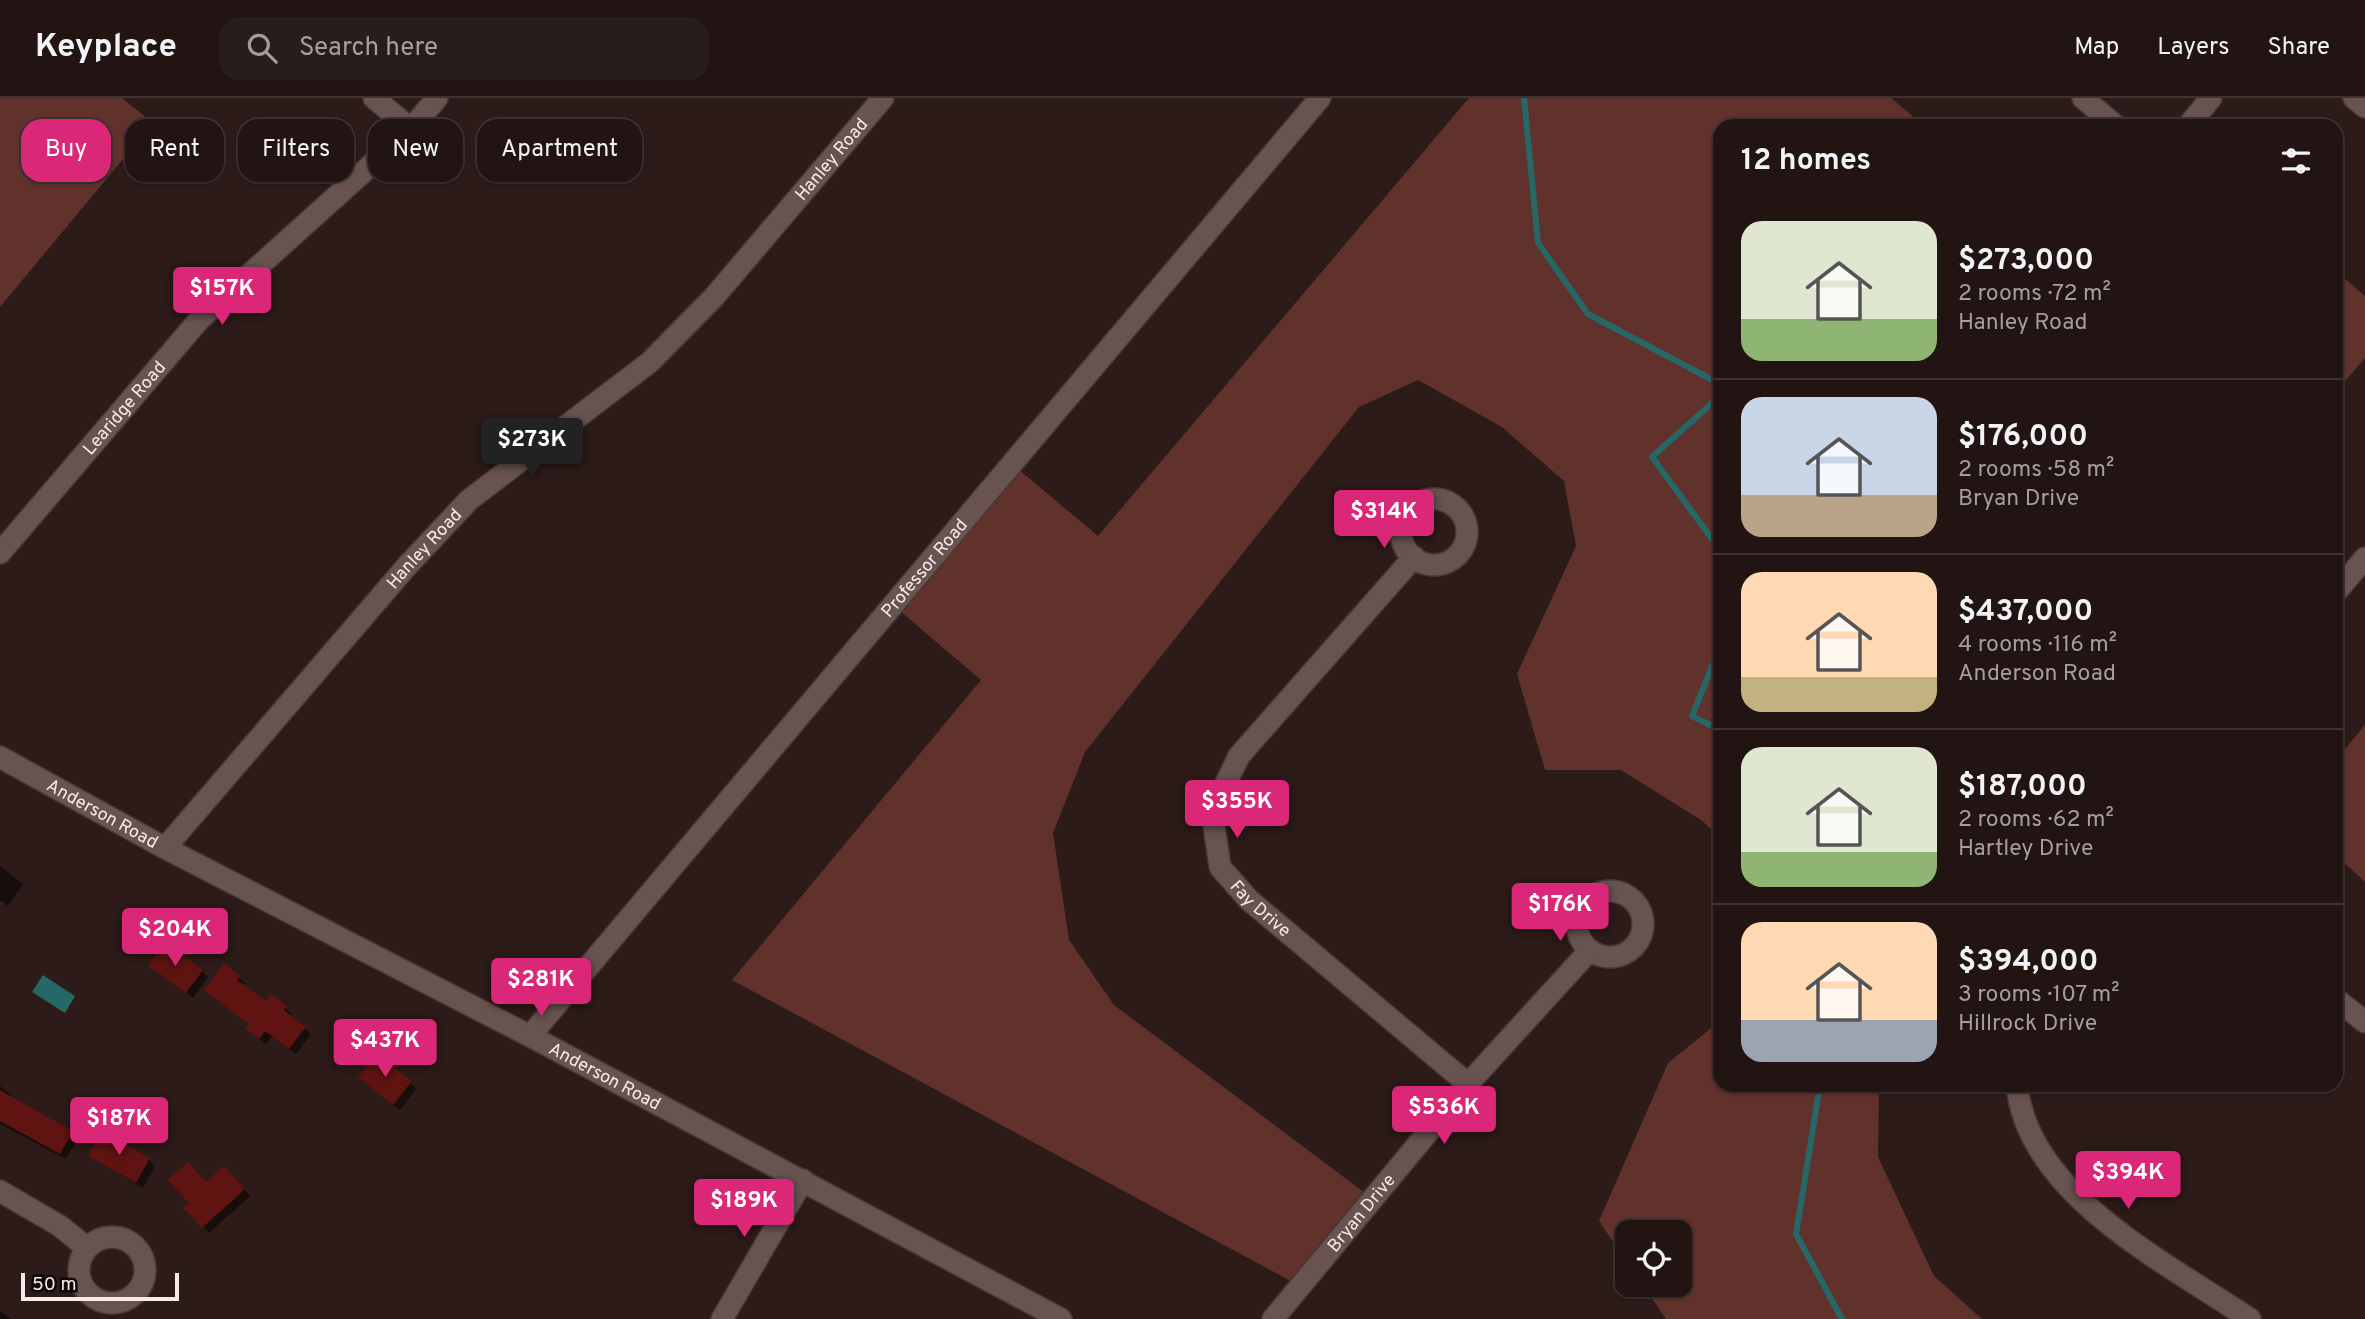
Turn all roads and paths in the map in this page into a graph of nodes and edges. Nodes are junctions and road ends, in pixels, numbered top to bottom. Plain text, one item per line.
1 (374, 98) edge
2 (437, 98) edge
3 (883, 98) edge
4 (1320, 98) edge
5 (2083, 98) edge
6 (2211, 98) edge
7 (2354, 98) edge
8 (2365, 107) edge
9 (399, 119) edge
10 (419, 119) edge
11 (2108, 119) edge
12 (2194, 119) edge
13 (368, 168) edge
14 (0, 553) edge
15 (1414, 557) dead end
16 (2365, 558) edge
17 (2343, 584) edge
18 (0, 757) edge
19 (165, 848) junction
20 (1590, 950) dead end
21 (2343, 1005) edge
22 (2365, 1022) edge
23 (530, 1036) junction
24 (1468, 1084) junction
25 (2018, 1092) edge
26 (803, 1180) junction
27 (0, 1191) edge
28 (87, 1248) dead end
29 (722, 1319) edge
30 (1061, 1319) edge
31 (1272, 1319) edge
32 (2250, 1319) edge

1 - 9 street
2 - 10 street, Learidge Road
3 - 19 street, Hanley Road
4 - 23 street, Professor Road
5 - 11 street
6 - 12 street
7 - 8 street
13 - 14 street, Learidge Road
15 - 24 street, Fay Drive
16 - 17 street
18 - 19 street, Anderson Road
19 - 23 street, Anderson Road
20 - 24 street, Bryan Drive
21 - 22 street
23 - 26 street, Anderson Road
24 - 31 street, Bryan Drive
25 - 32 street
26 - 29 street
26 - 30 street, Anderson Road
27 - 28 street

